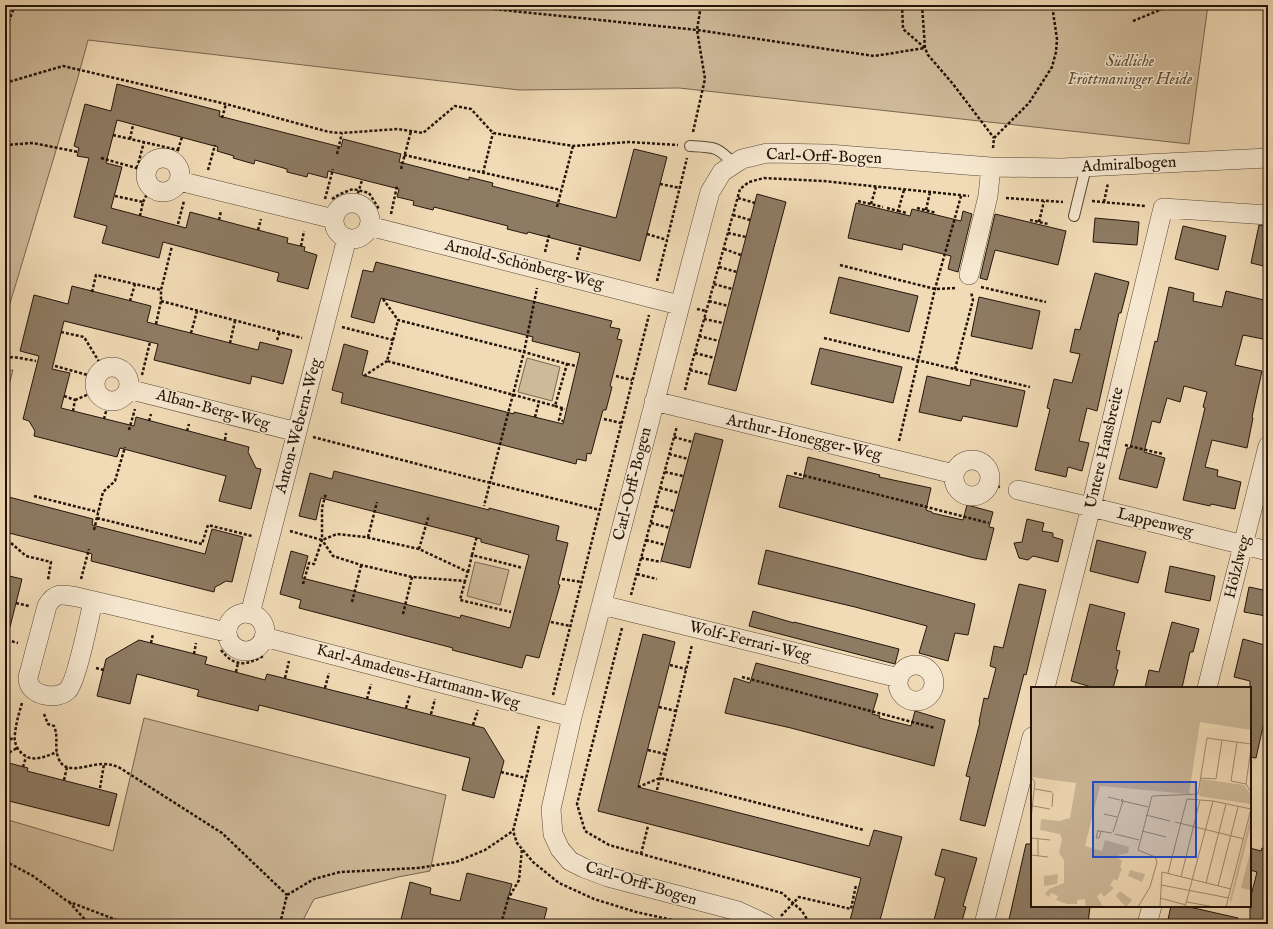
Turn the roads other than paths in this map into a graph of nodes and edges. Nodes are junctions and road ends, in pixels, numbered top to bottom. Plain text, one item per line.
1 (690, 146) road end
2 (1268, 158) edge
3 (734, 164) junction
4 (991, 167) junction
5 (1086, 167) junction
6 (185, 173) junction
7 (1268, 215) edge
8 (1074, 216) dead end
9 (328, 218) junction
10 (378, 228) junction
11 (347, 238) junction
12 (970, 284) road end
13 (679, 305) junction
14 (128, 389) junction
15 (654, 401) junction
16 (297, 432) junction
17 (1268, 446) edge
18 (954, 474) dead end
19 (1018, 490) dead end
20 (1092, 507) junction
21 (1243, 545) junction
22 (1268, 551) edge
23 (85, 599) junction
24 (602, 605) junction
25 (250, 614) junction
26 (226, 632) junction
27 (264, 637) junction
28 (899, 678) dead end
29 (1045, 687) edge
30 (1207, 687) edge
31 (572, 717) junction
32 (1031, 741) edge
33 (1152, 907) edge
34 (772, 921) edge
35 (984, 924) edge
36 (1147, 924) edge

1 - 3 lane
2 - 5 street, Admiralbogen
3 - 4 street, Carl-Orff-Bogen
3 - 13 street, Carl-Orff-Bogen
4 - 5 street, Admiralbogen
4 - 12 street
5 - 8 lane
6 - 6 street
6 - 9 street
7 - 20 street, Untere Hausbreite
9 - 10 street
9 - 11 street
10 - 11 street
10 - 13 street, Arnold-Schönberg-Weg
11 - 16 street, Anton-Webern-Weg
13 - 15 street, Carl-Orff-Bogen
14 - 14 street
14 - 16 street, Alban-Berg-Weg
15 - 18 street, Arthur-Honegger-Weg
15 - 24 street, Carl-Orff-Bogen
16 - 25 street, Anton-Webern-Weg
17 - 21 street, Hölzlweg
19 - 20 street, Lappenweg
20 - 21 street, Lappenweg
20 - 29 street, Untere Hausbreite
21 - 22 street, Lappenweg
21 - 30 street, Hölzlweg
23 - 23 street
23 - 26 street
24 - 28 street, Wolf-Ferrari-Weg
24 - 31 street, Carl-Orff-Bogen
25 - 26 street
25 - 27 street
26 - 27 street
27 - 31 street, Karl-Amadeus-Hartmann-Weg
31 - 34 street, Carl-Orff-Bogen
32 - 35 street
33 - 36 street

